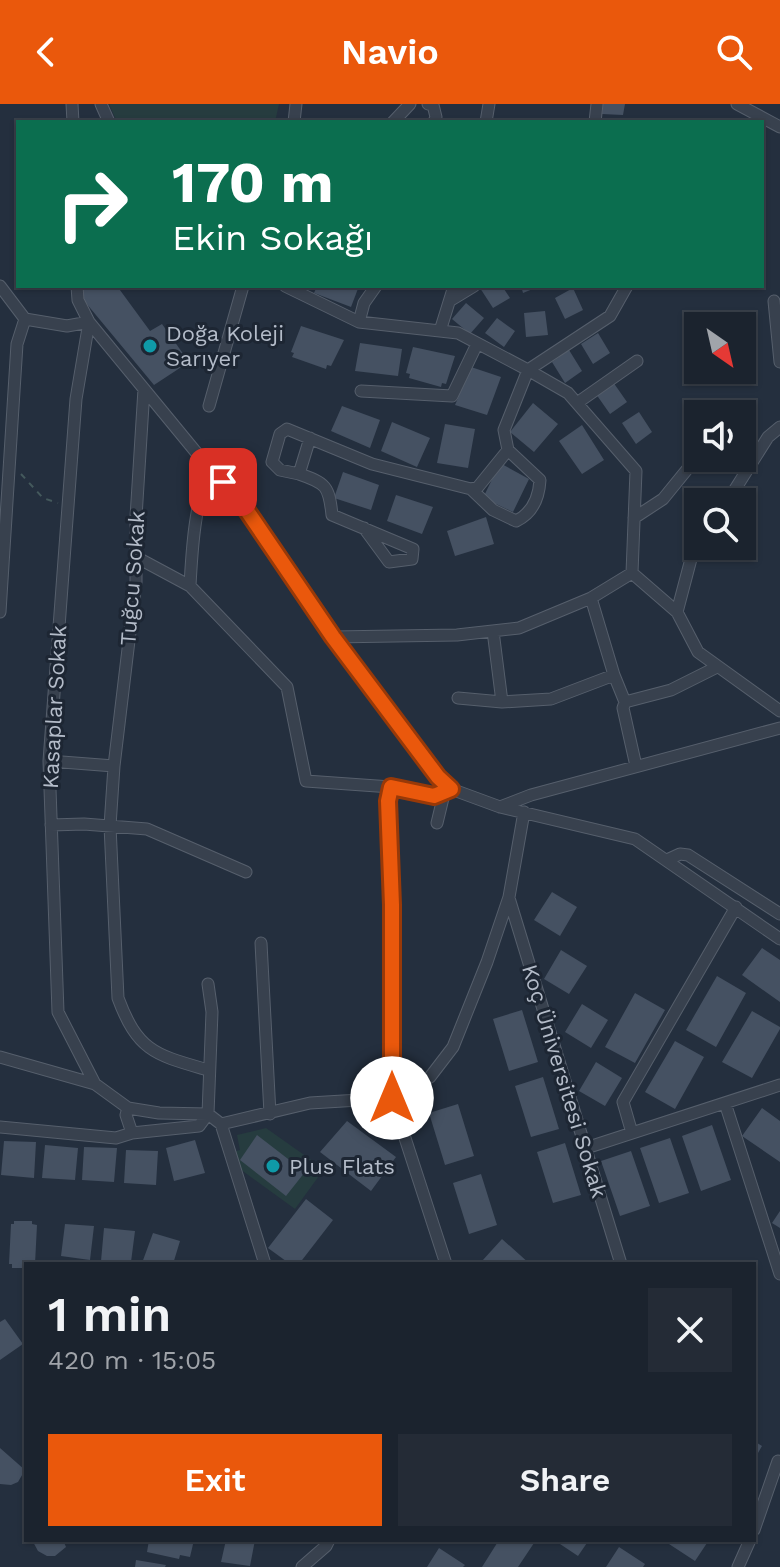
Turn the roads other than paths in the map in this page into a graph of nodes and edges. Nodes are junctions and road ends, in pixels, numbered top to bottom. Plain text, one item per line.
1 (410, 104) edge
2 (428, 104) edge
3 (737, 104) edge
4 (395, 120) edge
5 (435, 120) edge
6 (780, 127) edge
7 (0, 286) edge
8 (77, 288) edge
9 (292, 288) edge
10 (375, 288) edge
11 (454, 288) edge
12 (471, 288) edge
13 (626, 288) edge
14 (242, 291) edge
15 (451, 300) junction
16 (774, 301) dead end
17 (25, 319) junction
18 (89, 322) junction
19 (359, 322) junction
20 (440, 331) junction
21 (477, 344) junction
22 (637, 361) dead end
23 (780, 362) edge
24 (528, 370) junction
25 (144, 389) junction
26 (361, 391) dead end
27 (577, 403) junction
28 (209, 406) dead end
29 (780, 427) edge
30 (310, 438) junction
31 (508, 450) junction
32 (209, 468) junction
33 (685, 472) edge
34 (299, 474) junction
35 (736, 488) edge
36 (471, 489) junction
37 (634, 518) junction
38 (364, 528) dead end
39 (136, 557) junction
40 (691, 560) edge
41 (632, 573) junction
42 (190, 586) junction
43 (591, 598) junction
44 (0, 612) edge
45 (677, 612) junction
46 (493, 631) junction
47 (333, 637) junction
48 (717, 667) junction
49 (614, 675) junction
50 (458, 698) dead end
51 (502, 702) junction
52 (625, 702) junction
53 (780, 711) edge
54 (780, 728) edge
55 (49, 761) junction
56 (114, 766) junction
57 (636, 766) junction
58 (391, 787) junction
59 (447, 791) junction
60 (500, 807) junction
61 (524, 812) junction
62 (437, 823) dead end
63 (51, 825) junction
64 (110, 826) junction
65 (667, 860) junction
66 (246, 872) dead end
67 (509, 897) junction
68 (736, 907) junction
69 (780, 914) edge
70 (780, 939) edge
71 (261, 943) dead end
72 (208, 984) dead end
73 (0, 1057) edge
74 (208, 1070) junction
75 (95, 1084) junction
76 (780, 1085) edge
77 (392, 1098) junction
78 (725, 1103) junction
79 (128, 1108) junction
80 (208, 1114) junction
81 (270, 1114) junction
82 (221, 1124) junction
83 (0, 1127) edge
84 (132, 1133) junction
85 (632, 1133) junction
86 (586, 1148) junction
87 (264, 1262) edge
88 (445, 1262) edge
89 (620, 1262) edge
90 (780, 1274) edge
91 (778, 1461) dead end
92 (756, 1524) edge
93 (328, 1542) edge
94 (749, 1542) edge
95 (302, 1567) edge
96 (738, 1567) edge

1 - 4 street
2 - 5 street
3 - 6 street
7 - 17 street
8 - 18 street
9 - 19 street
10 - 19 street
11 - 15 street
12 - 15 street
13 - 24 street
14 - 28 street
15 - 20 street
16 - 23 street
17 - 18 street
17 - 44 street
18 - 25 street
18 - 55 street, Kasaplar Sokak
19 - 20 street
20 - 21 street
21 - 24 street
21 - 26 street
22 - 27 street
24 - 27 street
24 - 31 street
25 - 32 street
25 - 39 street, Tuğcu Sokak
27 - 37 street
29 - 35 street
30 - 34 street
30 - 34 street
30 - 36 street
31 - 36 street
31 - 36 street
32 - 42 street
32 - 47 street
33 - 37 street
34 - 38 street
37 - 41 street
39 - 42 street
39 - 56 street, Tuğcu Sokak
40 - 45 street
41 - 43 street
41 - 45 street
42 - 58 street
43 - 46 street
43 - 49 street
45 - 48 street
46 - 47 street
46 - 51 street
47 - 59 street
48 - 52 street
48 - 53 street
49 - 51 street
49 - 52 street
50 - 51 street
52 - 57 street
54 - 57 street
55 - 56 street
55 - 63 street, Kasaplar Sokak
56 - 64 street, Tuğcu Sokak
57 - 60 street
58 - 59 street
58 - 77 street
59 - 60 street
59 - 62 street
60 - 61 street
61 - 65 street
61 - 67 street
63 - 64 street
63 - 75 street, Kasaplar Sokak
64 - 66 street
64 - 74 street, Tuğcu Sokak
65 - 68 street
65 - 69 street
67 - 77 street
67 - 86 street, Koç Üniversitesi Sokak
68 - 70 street
68 - 85 street
71 - 81 street
72 - 74 street
73 - 75 street
74 - 80 street
75 - 79 street
76 - 78 street
77 - 81 street
77 - 88 street
78 - 85 street
78 - 90 street
79 - 80 street
79 - 84 street
80 - 82 street
80 - 84 street
81 - 82 street
82 - 87 street
83 - 84 street
85 - 86 street
86 - 89 street, Koç Üniversitesi Sokak
91 - 92 street
93 - 95 street
94 - 96 street

